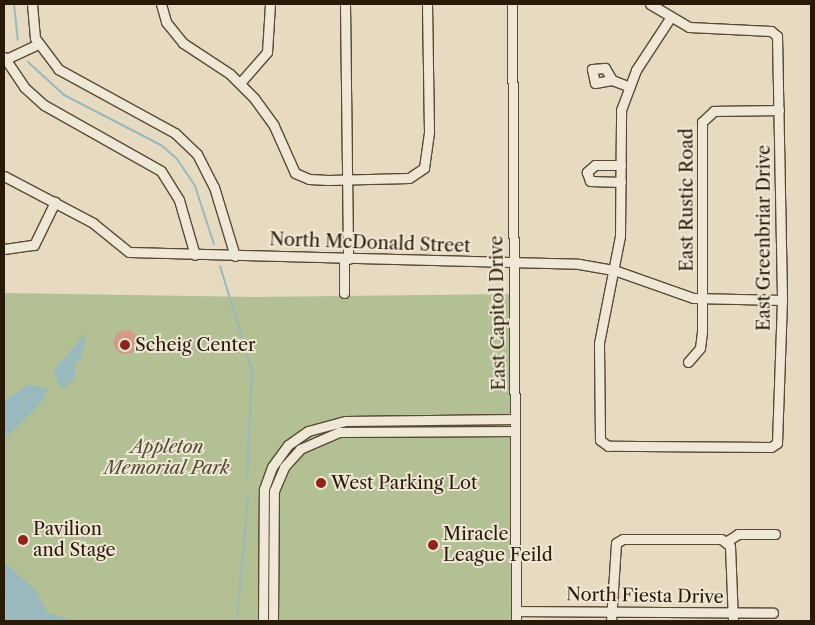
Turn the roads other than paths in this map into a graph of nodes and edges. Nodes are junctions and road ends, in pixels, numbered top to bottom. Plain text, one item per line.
1 (32, 4) edge
2 (161, 4) edge
3 (270, 4) edge
4 (345, 4) edge
5 (427, 4) edge
6 (512, 4) edge
7 (650, 4) edge
8 (670, 18) junction
9 (38, 44) junction
10 (4, 59) edge
11 (612, 80) dead end
12 (240, 83) junction
13 (628, 86) junction
14 (779, 110) junction
15 (621, 165) junction
16 (4, 176) edge
17 (346, 180) junction
18 (621, 182) junction
19 (55, 202) junction
20 (4, 249) edge
21 (195, 255) junction
22 (235, 256) junction
23 (346, 259) junction
24 (513, 265) junction
25 (614, 270) junction
26 (344, 293) dead end
27 (702, 299) junction
28 (782, 300) junction
29 (688, 362) dead end
30 (515, 420) junction
31 (515, 431) junction
32 (775, 534) dead end
33 (727, 541) junction
34 (516, 611) junction
35 (611, 611) junction
36 (773, 613) dead end
37 (733, 617) edge
38 (263, 621) edge
39 (273, 621) edge
40 (516, 621) edge
41 (611, 621) edge

1 - 9 street
2 - 12 street
3 - 12 street
4 - 17 street
5 - 17 street
6 - 24 street, East Capitol Drive
7 - 8 street
8 - 13 street
8 - 14 street, East Greenbriar Drive
9 - 10 street
9 - 22 street
10 - 21 street
11 - 13 street
12 - 17 street
13 - 15 street
14 - 27 street, East Rustic Road
14 - 28 street, East Greenbriar Drive
15 - 18 street
15 - 18 street
16 - 19 street, North McDonald Street
17 - 23 street
18 - 25 street
19 - 20 street
19 - 21 street, North McDonald Street
21 - 22 street, North McDonald Street
22 - 23 street, North McDonald Street
23 - 24 street, North McDonald Street
23 - 26 street
24 - 25 street, North McDonald Street
24 - 30 street, East Capitol Drive
25 - 27 street, North McDonald Street
25 - 28 street, East Greenbriar Drive
27 - 28 street, North McDonald Street
27 - 29 street, East Rustic Road
30 - 31 street, East Capitol Drive
30 - 38 street
31 - 34 street, East Capitol Drive
31 - 39 street
32 - 33 street
33 - 35 street
33 - 37 street
34 - 35 street, North Fiesta Drive
34 - 40 street, East Capitol Drive
35 - 37 street, North Fiesta Drive
35 - 41 street
36 - 37 street, North Fiesta Drive

